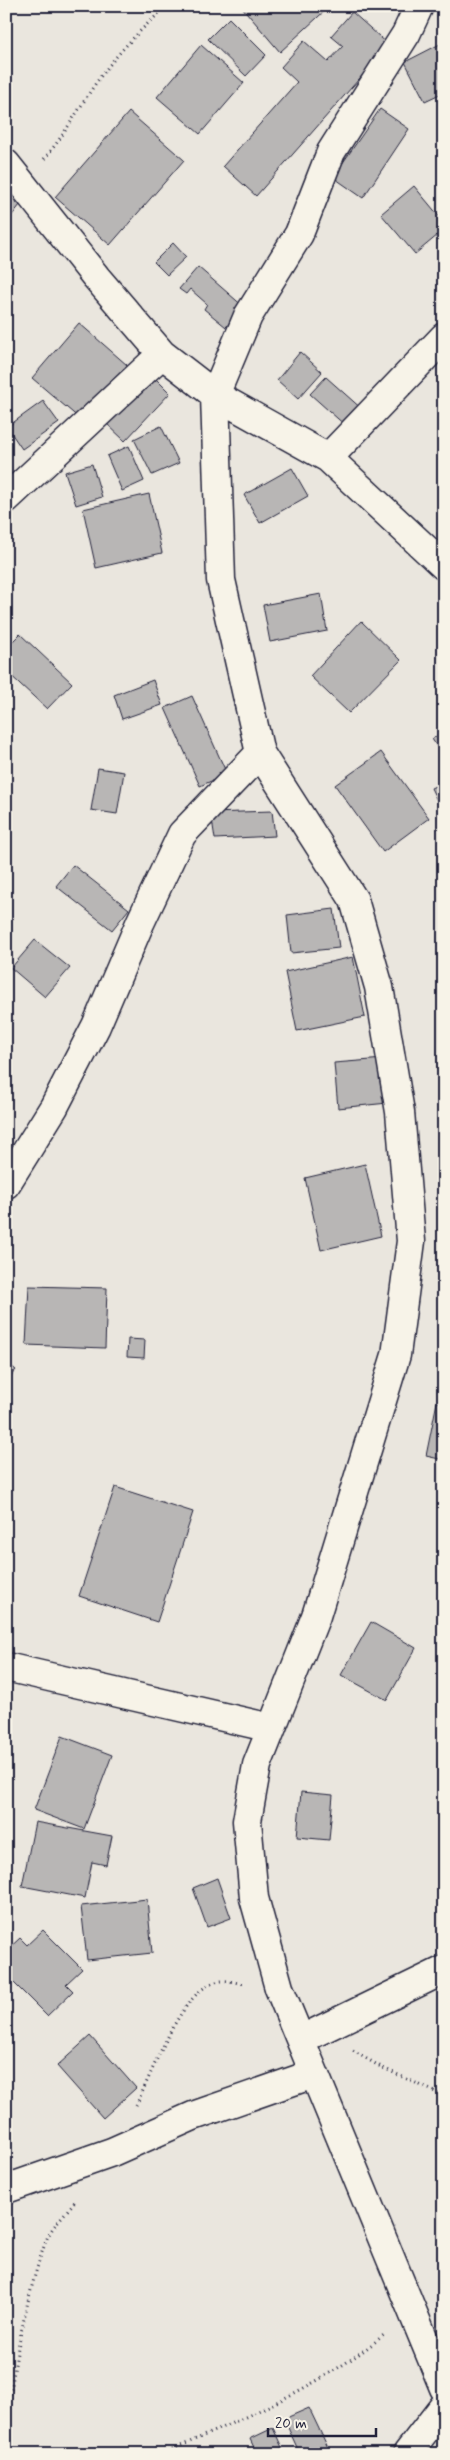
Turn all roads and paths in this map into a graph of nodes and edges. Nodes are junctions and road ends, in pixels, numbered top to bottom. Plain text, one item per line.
1 (167, 6) edge
2 (419, 6) edge
3 (15, 174) edge
4 (444, 337) edge
5 (162, 354) junction
6 (215, 395) junction
7 (328, 458) junction
8 (6, 499) edge
9 (444, 566) edge
10 (260, 753) junction
11 (6, 1184) edge
12 (6, 1667) edge
13 (271, 1728) junction
14 (444, 1970) edge
15 (279, 1988) junction
16 (312, 2035) junction
17 (314, 2074) junction
18 (444, 2096) edge
19 (112, 2152) junction
20 (6, 2189) edge
21 (76, 2199) dead end
22 (413, 2311) junction
23 (444, 2388) edge
24 (444, 2406) edge
25 (9, 2453) edge
26 (163, 2454) edge
27 (406, 2454) edge

1 - 3 path
2 - 6 street
3 - 5 street
4 - 7 street
5 - 6 street
5 - 8 street
6 - 7 street
6 - 10 street
7 - 9 street
10 - 11 street
10 - 13 street
12 - 13 street
13 - 15 street
14 - 16 street
15 - 16 street
15 - 19 path
16 - 17 street
16 - 18 path
17 - 19 street
17 - 22 street
19 - 20 street
21 - 25 path
22 - 23 street
22 - 26 path
24 - 27 street

